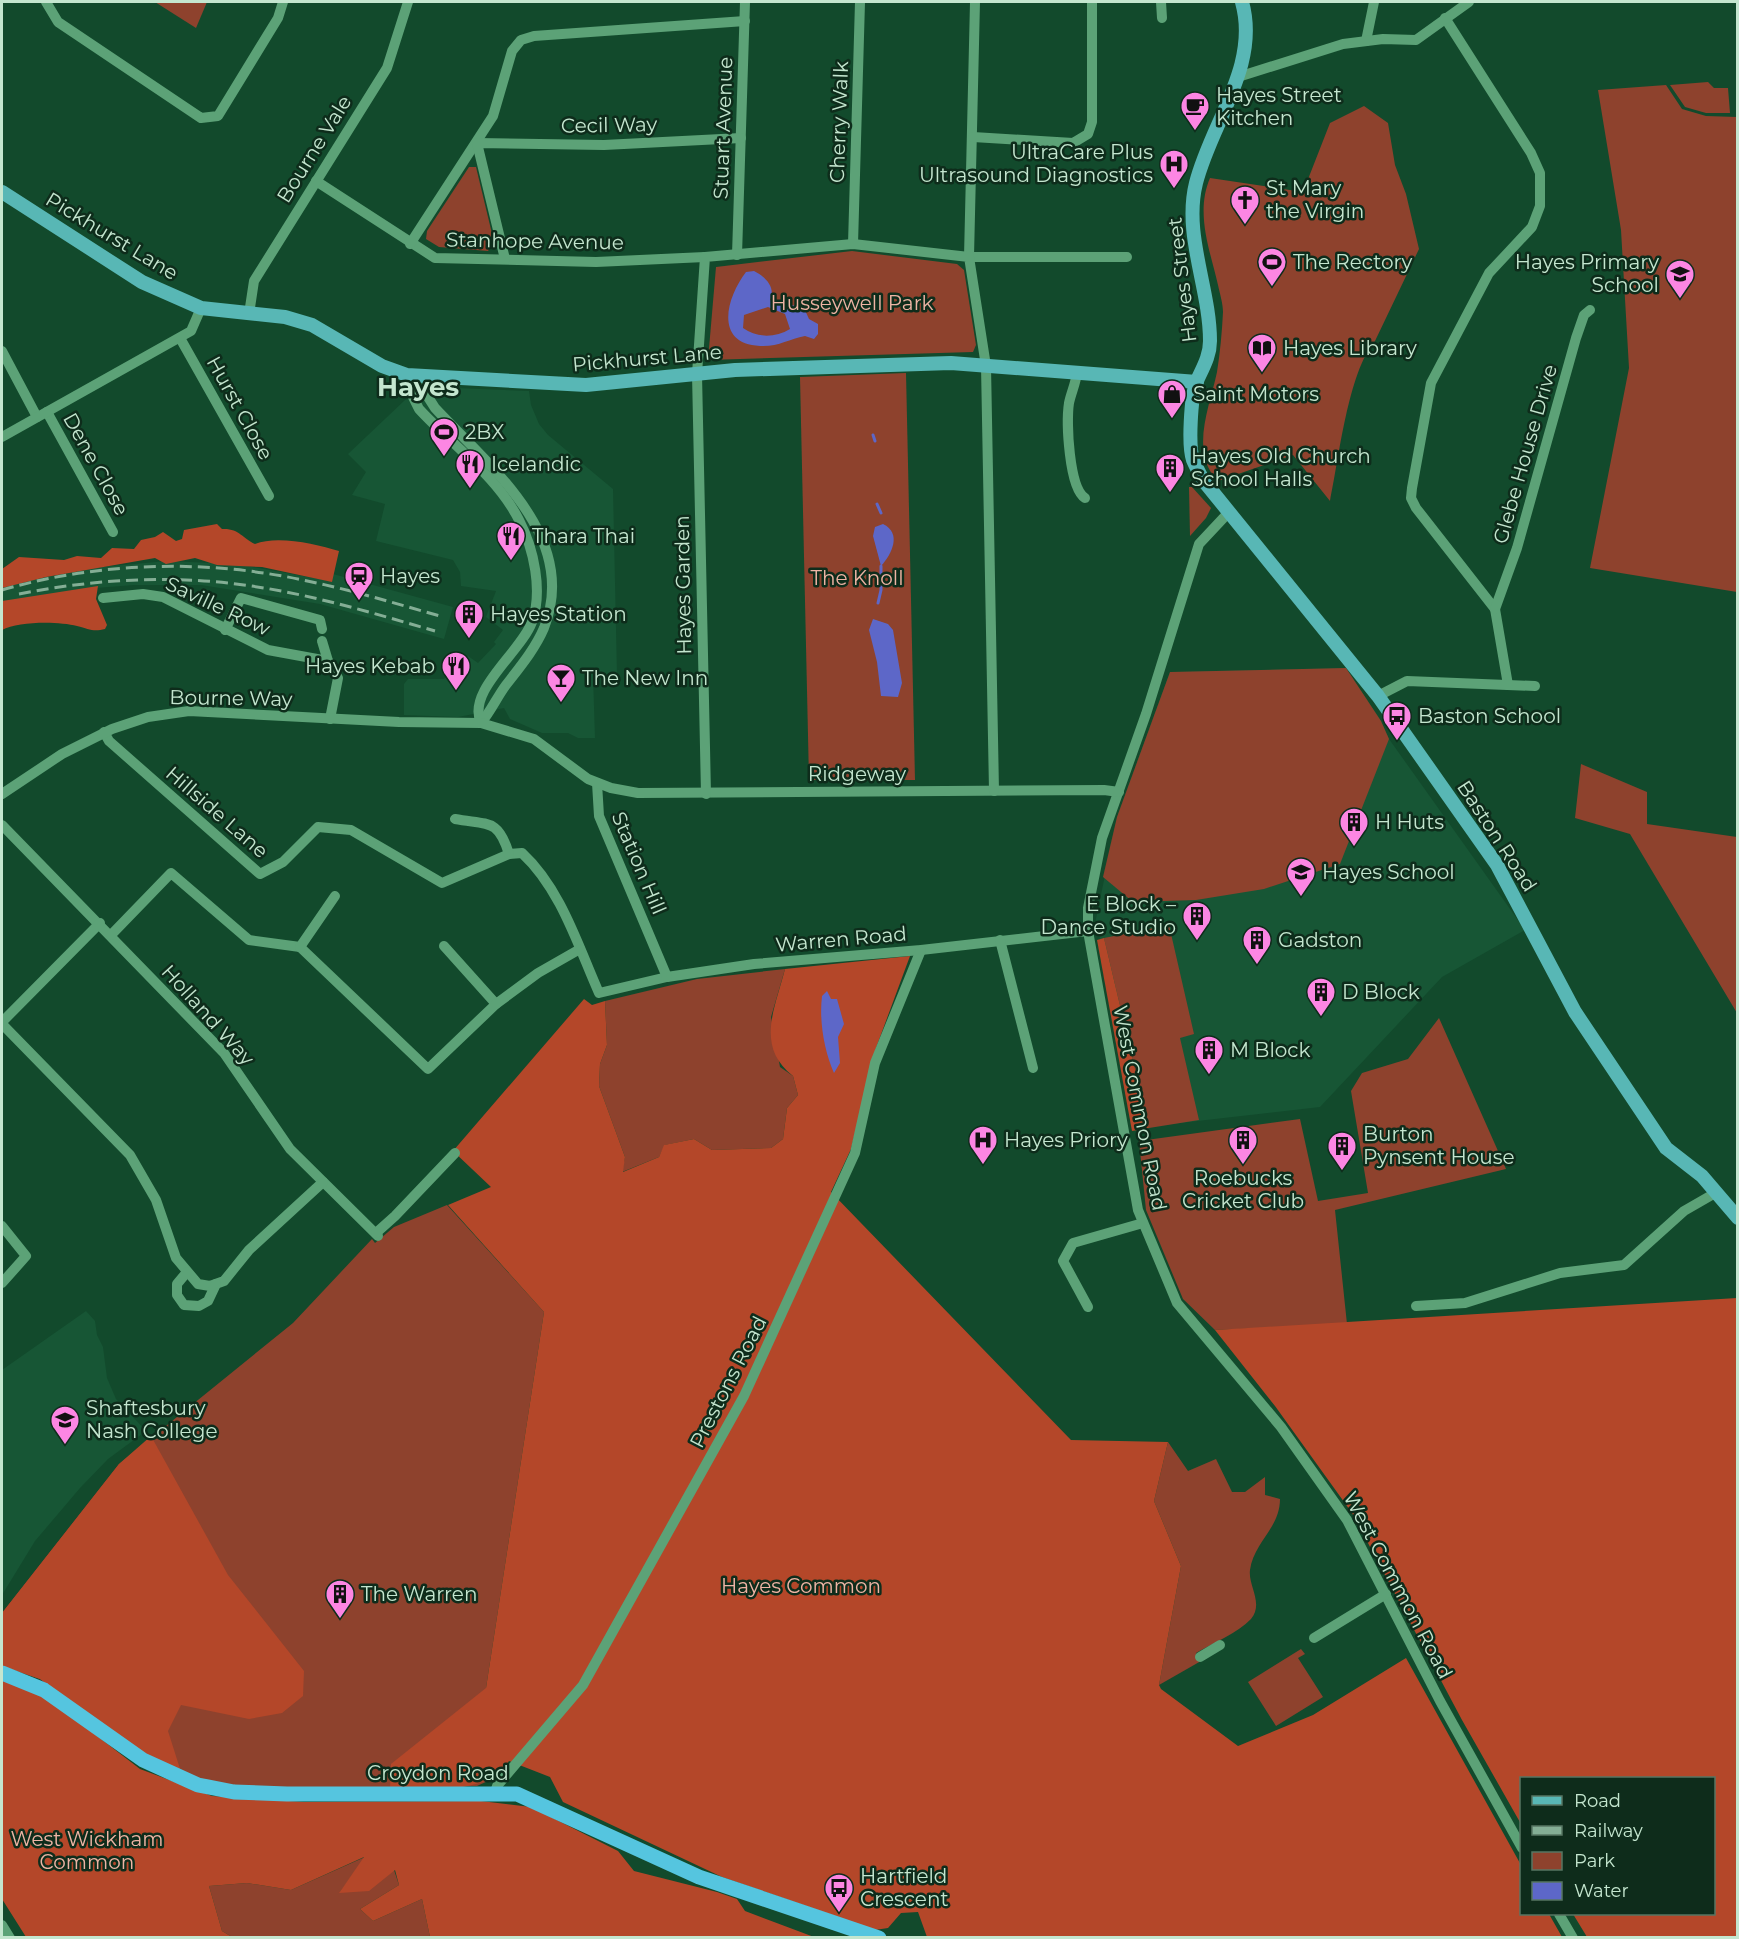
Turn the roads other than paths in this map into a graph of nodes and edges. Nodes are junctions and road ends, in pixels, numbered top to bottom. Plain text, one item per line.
1 (46, 2) edge
2 (283, 2) edge
3 (408, 2) edge
4 (745, 2) edge
5 (860, 2) edge
6 (975, 2) edge
7 (1092, 2) edge
8 (1161, 2) edge
9 (1242, 2) edge
10 (1374, 2) edge
11 (1469, 2) edge
12 (1162, 18) dead end
13 (1445, 18) junction
14 (745, 21) junction
15 (1366, 40) junction
16 (1238, 77) junction
17 (973, 137) junction
18 (741, 138) junction
19 (477, 143) junction
20 (316, 181) junction
21 (2, 192) edge
22 (411, 244) junction
23 (853, 244) junction
24 (737, 255) junction
25 (705, 257) junction
26 (969, 257) junction
27 (1127, 257) dead end
28 (505, 259) junction
29 (201, 308) junction
30 (1590, 310) dead end
31 (249, 314) junction
32 (180, 338) junction
33 (2, 351) edge
34 (987, 366) junction
35 (1077, 372) junction
36 (697, 374) junction
37 (407, 375) junction
38 (426, 377) junction
39 (1197, 382) junction
40 (42, 415) junction
41 (2, 437) edge
42 (269, 496) dead end
43 (1085, 498) dead end
44 (1229, 512) junction
45 (113, 532) dead end
46 (103, 598) dead end
47 (1495, 609) junction
48 (324, 623) dead end
49 (225, 630) junction
50 (322, 641) dead end
51 (328, 661) junction
52 (1508, 685) junction
53 (1535, 686) dead end
54 (1378, 696) junction
55 (330, 719) junction
56 (481, 723) junction
57 (104, 732) junction
58 (597, 783) junction
59 (994, 791) junction
60 (1119, 792) junction
61 (2, 794) edge
62 (706, 794) junction
63 (455, 819) dead end
64 (2, 825) edge
65 (509, 854) junction
66 (334, 896) dead end
67 (100, 923) junction
68 (1088, 931) junction
69 (111, 935) junction
70 (1000, 940) junction
71 (444, 946) dead end
72 (300, 947) junction
73 (580, 949) junction
74 (921, 950) junction
75 (668, 977) junction
76 (496, 1004) junction
77 (2, 1023) edge
78 (1033, 1068) dead end
79 (455, 1153) dead end
80 (323, 1182) junction
81 (1717, 1192) junction
82 (1737, 1218) edge
83 (1143, 1223) junction
84 (2, 1226) edge
85 (187, 1272) junction
86 (2, 1283) edge
87 (216, 1284) junction
88 (1416, 1305) dead end
89 (1088, 1307) dead end
90 (1386, 1594) junction
91 (1314, 1638) dead end
92 (1220, 1644) dead end
93 (1200, 1657) dead end
94 (2, 1673) edge
95 (495, 1792) junction
96 (1520, 1846) edge
97 (1560, 1915) edge
98 (2, 1924) edge
99 (10, 1938) edge
100 (879, 1938) edge
101 (1573, 1938) edge

1 - 2 street
3 - 20 street, Bourne Vale
4 - 14 street, Stuart Avenue
5 - 23 street, Cherry Walk
6 - 17 street
7 - 17 street
8 - 12 street
9 - 16 main road, Hayes Street
10 - 15 street
11 - 13 street
13 - 15 street
13 - 47 street
14 - 18 street, Stuart Avenue
14 - 19 street
15 - 16 street
16 - 39 main road, Hayes Street
17 - 26 street
18 - 19 street, Cecil Way
18 - 24 street, Stuart Avenue
19 - 22 street
19 - 28 street
20 - 22 street, Stanhope Avenue
20 - 31 street, Bourne Vale
21 - 29 main road, Pickhurst Lane
22 - 28 street, Stanhope Avenue
23 - 24 street, Stanhope Avenue
23 - 26 street, Stanhope Avenue
24 - 25 street, Stanhope Avenue
25 - 28 street, Stanhope Avenue
25 - 36 street, Hayes Garden
26 - 27 street, Stanhope Avenue
26 - 34 street
29 - 31 main road, Pickhurst Lane
29 - 32 street
30 - 47 street, Glebe House Drive
31 - 37 main road, Pickhurst Lane
32 - 40 street
32 - 42 street, Hurst Close
33 - 40 street, Dene Close
34 - 35 main road, Pickhurst Lane
34 - 36 main road, Pickhurst Lane
34 - 59 street
35 - 39 main road, Pickhurst Lane
35 - 43 street
36 - 38 main road, Pickhurst Lane
36 - 62 street, Hayes Garden
37 - 38 main road, Pickhurst Lane
37 - 56 street
38 - 56 street
39 - 44 main road, Hayes Street
40 - 41 street
40 - 45 street, Dene Close
44 - 54 main road, Baston Road
44 - 60 street, West Common Road
46 - 49 street, Saville Row
47 - 52 street
48 - 49 street
49 - 51 street, Saville Row
50 - 51 street
51 - 55 street
52 - 53 street
52 - 54 street
54 - 81 main road, Baston Road
55 - 56 street, Bourne Way
55 - 57 street, Bourne Way
56 - 58 street
57 - 61 street, Bourne Way
57 - 65 street, Hillside Lane
58 - 62 street, Ridgeway
58 - 75 street, Station Hill
59 - 60 street, Ridgeway
59 - 62 street, Ridgeway
60 - 68 street, West Common Road
63 - 65 street
64 - 67 street, Holland Way
65 - 73 street
66 - 72 street
67 - 69 street, Holland Way
67 - 77 street
68 - 70 street, Warren Road
68 - 83 street, West Common Road
69 - 72 street
69 - 80 street, Holland Way
70 - 74 street, Warren Road
70 - 78 street
71 - 76 street
72 - 76 street
73 - 75 street, Warren Road
73 - 76 street
74 - 75 street, Warren Road
74 - 95 street, Prestons Road
77 - 85 street
79 - 80 street, Holland Way
80 - 87 street
81 - 82 main road, Baston Road
81 - 88 street
83 - 89 street
83 - 90 street, West Common Road
84 - 86 street
85 - 87 street
85 - 87 street
90 - 91 street
90 - 96 street, West Common Road
92 - 93 street
94 - 95 highway, Croydon Road
95 - 100 highway, Croydon Road
97 - 101 street
98 - 99 street

